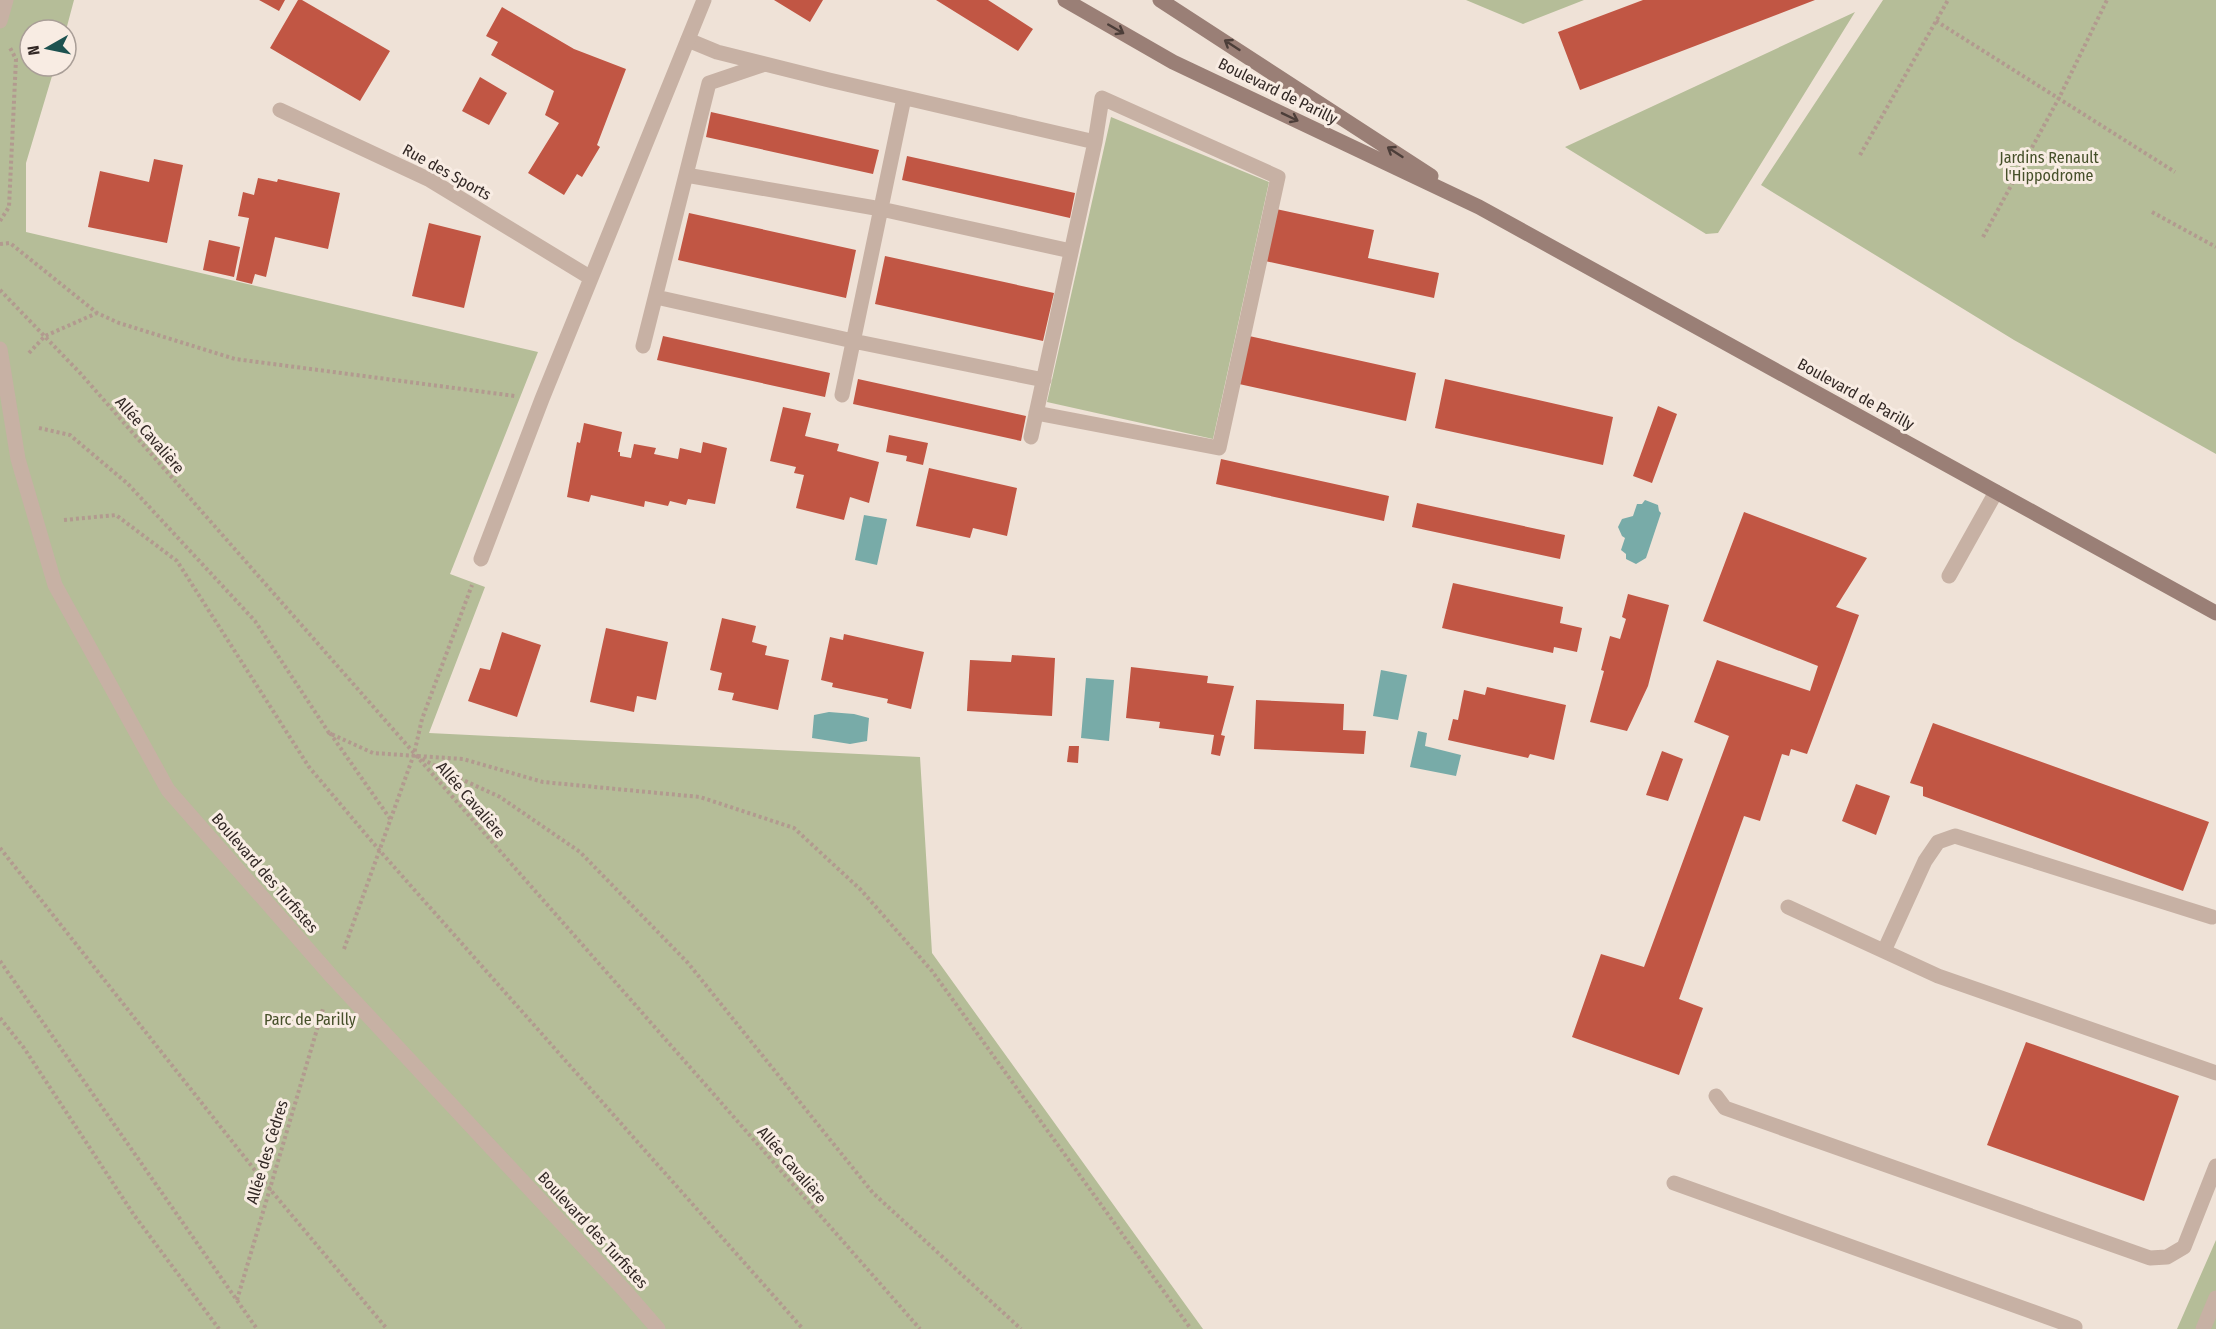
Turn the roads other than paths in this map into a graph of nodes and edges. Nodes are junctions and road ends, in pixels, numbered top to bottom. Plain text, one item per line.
1 (6, 0) edge
2 (704, 0) edge
3 (1065, 0) edge
4 (1160, 0) edge
5 (0, 21) edge
6 (688, 39) junction
7 (765, 64) junction
8 (904, 98) junction
9 (280, 110) dead end
10 (1095, 142) junction
11 (686, 174) junction
12 (1479, 207) junction
13 (881, 209) junction
14 (1071, 251) junction
15 (591, 278) junction
16 (656, 297) junction
17 (853, 341) junction
18 (643, 346) dead end
19 (0, 349) edge
20 (1044, 380) junction
21 (842, 394) dead end
22 (1036, 413) junction
23 (1031, 437) dead end
24 (1996, 492) junction
25 (481, 559) road end
26 (1949, 576) dead end
27 (2216, 613) edge
28 (1788, 907) dead end
29 (2212, 917) dead end
30 (1884, 951) junction
31 (2216, 1073) edge
32 (1716, 1096) dead end
33 (2216, 1166) edge
34 (1674, 1184) dead end
35 (2216, 1298) edge
36 (2075, 1327) dead end
37 (658, 1329) edge
38 (2203, 1329) edge

1 - 5 street
2 - 6 street
3 -> 12 main road, Boulevard de Parilly
12 -> 4 main road, Boulevard de Parilly
6 - 7 street
6 - 15 street
7 - 8 street
7 - 11 street
8 - 10 street
8 - 13 street
9 - 15 street, Rue des Sports
10 - 14 street
10 - 22 street
11 - 13 street
11 - 16 street
12 - 24 main road, Boulevard de Parilly
13 - 14 street
13 - 17 street
14 - 20 street
15 - 25 street
16 - 17 street
16 - 18 street
17 - 20 street
17 - 21 street
19 - 37 street, Boulevard des Turfistes
20 - 22 street
22 - 23 street
24 - 26 street
24 - 27 main road, Boulevard de Parilly
28 - 30 street
29 - 30 street
30 - 31 street
32 - 33 street
34 - 36 street
35 - 38 street

